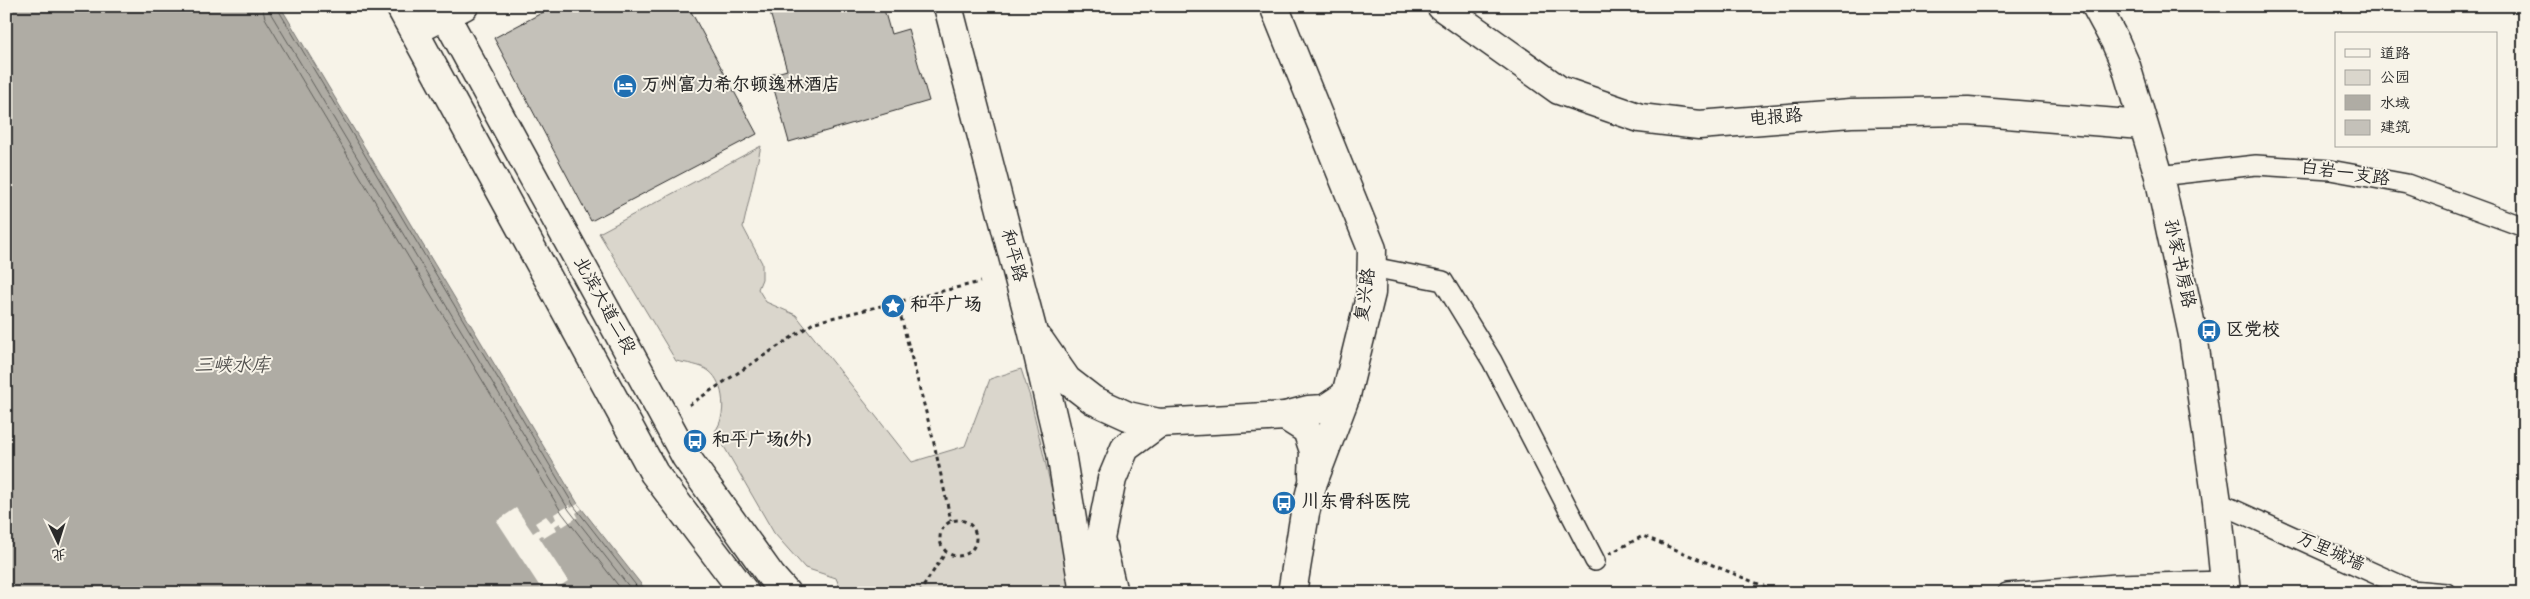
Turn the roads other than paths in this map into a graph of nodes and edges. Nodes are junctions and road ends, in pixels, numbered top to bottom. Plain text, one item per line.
1 (400, 6) edge
2 (948, 6) edge
3 (1274, 6) edge
4 (1441, 6) edge
5 (2096, 6) edge
6 (450, 9) edge
7 (414, 32) junction
8 (2142, 125) junction
9 (2159, 176) junction
10 (2524, 226) edge
11 (1372, 267) junction
12 (1032, 329) junction
13 (1346, 395) junction
14 (1285, 416) junction
15 (1159, 423) junction
16 (1313, 482) junction
17 (2217, 502) junction
18 (1596, 561) road end
19 (2226, 587) edge
20 (745, 593) edge
21 (786, 593) edge
22 (1084, 593) edge
23 (1113, 593) edge
24 (1292, 593) edge
25 (2007, 593) edge
26 (2446, 593) edge

1 - 7 main road, 北滨大道二段
2 - 12 main road, 和平路
3 - 11 main road, 复兴路
4 - 8 main road, 电报路
5 - 8 main road, 孙家书房路
6 - 7 main road
6 - 21 main road, 北滨大道二段
7 - 20 main road, 北滨大道二段
8 - 9 main road, 孙家书房路
9 - 10 street, 白岩一支路
9 - 17 main road, 孙家书房路
11 - 13 main road, 复兴路
11 - 18 street
12 - 15 main road
12 - 22 main road, 和平路
13 - 14 main road
13 - 16 main road, 复兴路
14 - 15 main road
14 - 16 main road
15 - 23 main road
16 - 24 main road, 复兴路
17 - 19 main road, 孙家书房路
17 - 26 street, 万里城墙
19 - 25 street

